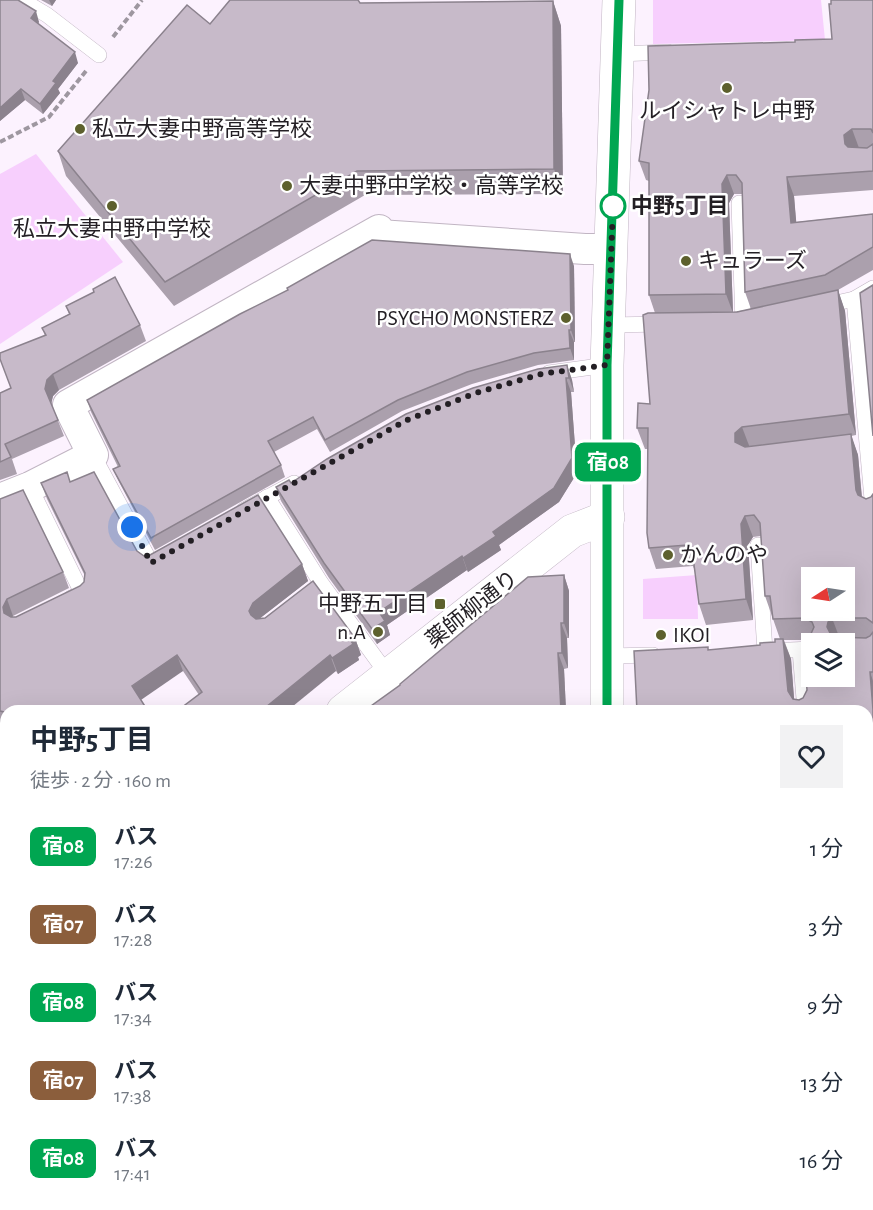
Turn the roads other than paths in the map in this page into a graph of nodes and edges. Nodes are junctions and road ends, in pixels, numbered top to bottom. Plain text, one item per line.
1 (22, 0) edge
2 (619, 0) edge
3 (687, 52) edge
4 (618, 54) junction
5 (99, 55) road end
6 (739, 203) edge
7 (611, 249) junction
8 (873, 288) edge
9 (854, 299) junction
10 (810, 309) edge
11 (743, 322) edge
12 (673, 324) edge
13 (609, 325) junction
14 (607, 365) junction
15 (530, 377) edge
16 (93, 454) junction
17 (307, 475) edge
18 (872, 485) edge
19 (30, 487) junction
20 (267, 497) junction
21 (0, 499) edge
22 (873, 510) edge
23 (608, 517) junction
24 (229, 519) edge
25 (758, 545) edge
26 (170, 552) edge
27 (60, 603) edge
28 (801, 650) edge
29 (671, 654) edge
30 (608, 656) junction
31 (388, 675) junction
32 (805, 687) edge
33 (350, 705) edge
34 (608, 705) edge
35 (805, 705) edge

1 - 5 lane
2 - 4 main road
3 - 4 lane
4 - 7 main road
6 - 11 lane
7 - 13 main road
7 - 16 street
8 - 9 lane
9 - 10 lane
9 - 18 lane
12 - 13 lane
13 - 14 main road
14 - 15 lane
14 - 23 main road
16 - 19 street
16 - 26 lane
17 - 20 lane
18 - 22 lane
19 - 21 street
19 - 27 lane
20 - 24 lane
20 - 31 lane
23 - 30 main road
23 - 31 main road, 薬師柳通り
25 - 28 lane
29 - 30 lane
30 - 34 main road
31 - 33 main road, 薬師柳通り
32 - 35 lane

